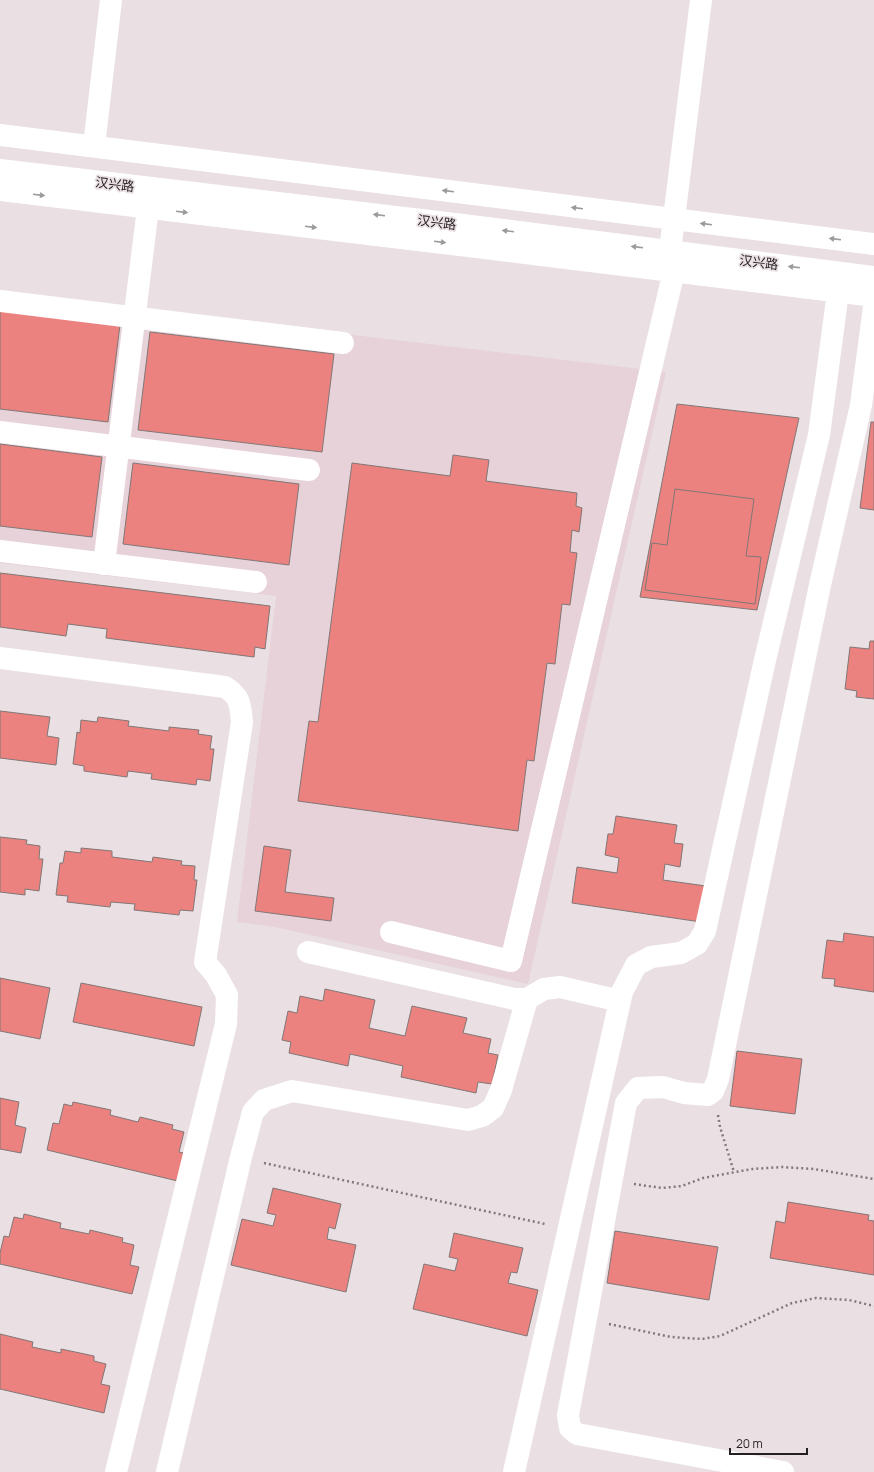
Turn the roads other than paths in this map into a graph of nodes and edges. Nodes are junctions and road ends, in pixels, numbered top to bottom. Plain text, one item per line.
1 (111, 0) edge
2 (701, 0) edge
3 (0, 135) edge
4 (94, 146) junction
5 (0, 170) edge
6 (0, 190) edge
7 (148, 208) junction
8 (674, 220) junction
9 (874, 244) edge
10 (672, 261) junction
11 (874, 277) edge
12 (838, 292) junction
13 (874, 296) edge
14 (0, 301) edge
15 (874, 307) edge
16 (135, 318) junction
17 (343, 343) dead end
18 (0, 432) edge
19 (119, 446) junction
20 (309, 470) dead end
21 (0, 551) edge
22 (104, 564) junction
23 (256, 582) dead end
24 (0, 658) edge
25 (391, 932) dead end
26 (308, 952) dead end
27 (527, 998) junction
28 (620, 1001) junction
29 (116, 1472) edge
30 (167, 1472) edge
31 (514, 1472) edge
32 (783, 1472) edge

1 - 4 street
2 - 8 street
3 - 4 street
8 -> 4 street
10 -> 5 street, 汉兴路
6 -> 7 street, 汉兴路
7 -> 10 street, 汉兴路
7 - 16 street
9 -> 8 street
8 - 10 street
11 -> 10 street, 汉兴路
10 - 12 street, 汉兴路
10 - 25 street
12 - 13 street, 汉兴路
12 - 28 street
14 - 16 street
15 - 32 street
16 - 17 street
16 - 19 street
18 - 19 street
19 - 20 street
19 - 22 street
21 - 22 street
22 - 23 street
24 - 29 street
26 - 27 street
27 - 28 street
27 - 30 street
28 - 31 street

